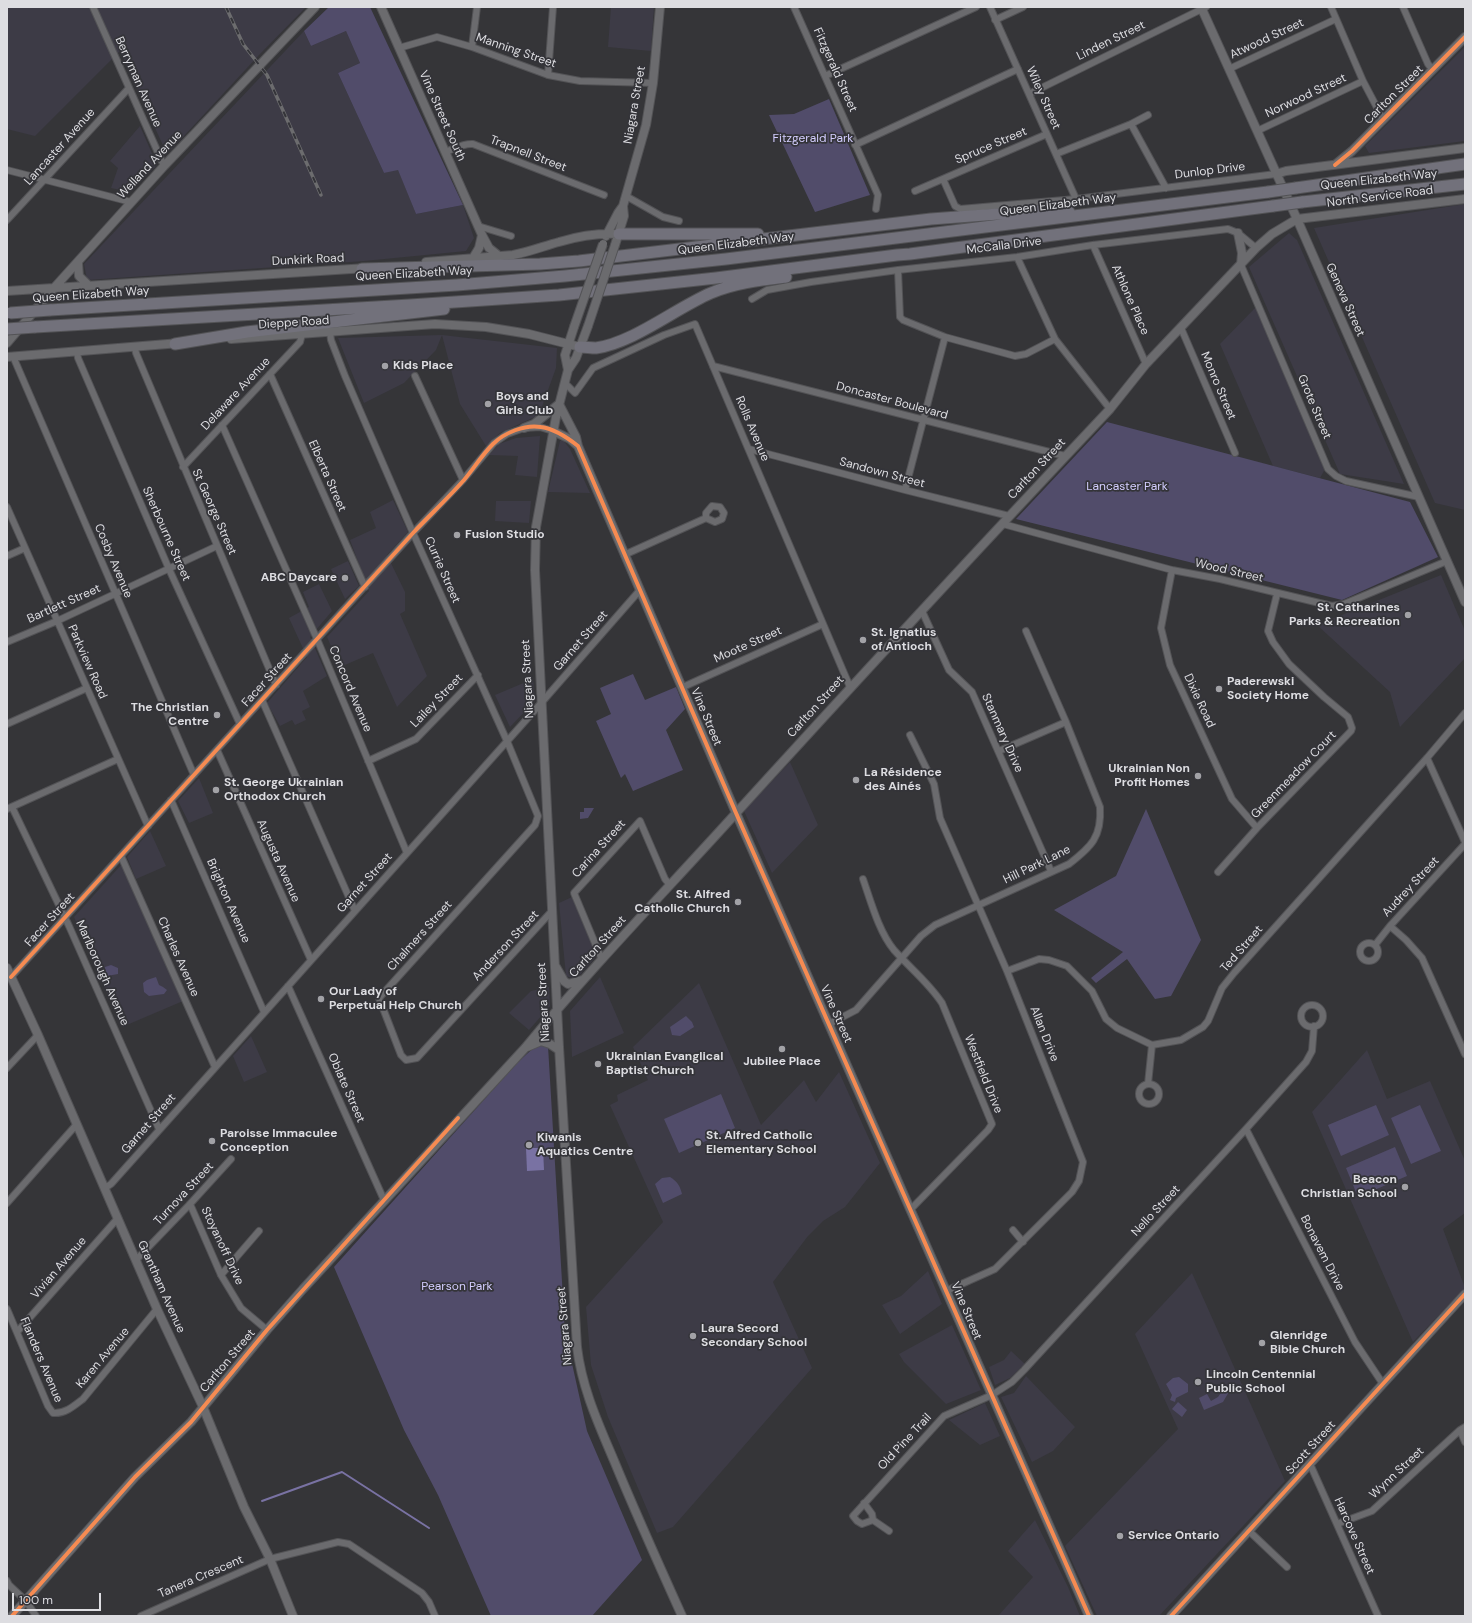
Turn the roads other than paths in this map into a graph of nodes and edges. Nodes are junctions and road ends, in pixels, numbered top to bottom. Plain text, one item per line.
1 (93, 7) edge
2 (315, 7) edge
3 (381, 7) edge
4 (477, 7) edge
5 (553, 7) edge
6 (660, 7) edge
7 (794, 7) edge
8 (976, 7) edge
9 (990, 7) edge
10 (1023, 7) edge
11 (1331, 7) edge
12 (1403, 7) edge
13 (1203, 8) edge
14 (1336, 19) junction
15 (995, 20) junction
16 (1465, 37) edge
17 (472, 47) junction
18 (399, 48) junction
19 (1018, 69) junction
20 (1229, 69) junction
21 (1433, 70) junction
22 (548, 75) junction
23 (825, 76) junction
24 (1364, 82) junction
25 (653, 83) junction
26 (128, 88) junction
27 (1029, 94) junction
28 (1148, 115) dead end
29 (1383, 119) junction
30 (1131, 124) junction
31 (1257, 130) junction
32 (1047, 134) junction
33 (856, 145) junction
34 (1465, 148) edge
35 (445, 152) junction
36 (1056, 154) junction
37 (1465, 164) edge
38 (1335, 165) junction
39 (164, 166) junction
40 (7, 170) edge
41 (1276, 174) junction
42 (943, 179) junction
43 (45, 180) junction
44 (1465, 184) edge
45 (1166, 188) junction
46 (915, 191) dead end
47 (604, 194) dead end
48 (626, 196) junction
49 (1076, 199) junction
50 (1465, 199) edge
51 (131, 202) junction
52 (623, 206) junction
53 (876, 209) dead end
54 (1091, 214) junction
55 (1297, 219) junction
56 (7, 220) edge
57 (679, 221) dead end
58 (478, 226) junction
59 (607, 233) junction
60 (1238, 233) junction
61 (619, 234) junction
62 (810, 234) junction
63 (482, 235) junction
64 (511, 236) dead end
65 (1093, 245) junction
66 (1256, 248) junction
67 (910, 254) junction
68 (499, 256) junction
69 (1017, 257) junction
70 (473, 258) junction
71 (78, 263) junction
72 (1241, 265) junction
73 (362, 269) junction
74 (898, 270) junction
75 (88, 285) junction
76 (54, 288) junction
77 (7, 291) edge
78 (514, 298) junction
79 (752, 299) dead end
80 (9, 313) edge
81 (1182, 328) junction
82 (7, 329) edge
83 (330, 332) junction
84 (302, 334) junction
85 (944, 337) junction
86 (1055, 339) junction
87 (7, 343) edge
88 (175, 344) junction
89 (568, 344) junction
90 (580, 347) junction
91 (135, 348) junction
92 (77, 351) junction
93 (11, 356) edge
94 (1146, 364) junction
95 (713, 366) junction
96 (568, 370) junction
97 (270, 374) junction
98 (415, 376) dead end
99 (565, 384) junction
100 (559, 404) junction
101 (1110, 409) junction
102 (923, 421) junction
103 (222, 425) junction
104 (524, 428) junction
105 (553, 431) junction
106 (578, 446) junction
107 (749, 449) junction
108 (1235, 453) dead end
109 (1065, 456) junction
110 (183, 467) junction
111 (464, 480) junction
112 (905, 490) junction
113 (1419, 497) junction
114 (7, 507) edge
115 (1009, 516) junction
116 (706, 518) dead end
117 (1003, 524) junction
118 (413, 533) junction
119 (218, 546) junction
120 (25, 548) junction
121 (624, 555) junction
122 (7, 556) edge
123 (1447, 561) junction
124 (169, 568) junction
125 (1172, 570) junction
126 (365, 586) junction
127 (640, 590) junction
128 (115, 594) junction
129 (1277, 594) junction
130 (1465, 602) edge
131 (922, 611) junction
132 (57, 621) junction
133 (823, 624) junction
134 (1026, 631) dead end
135 (317, 639) junction
136 (7, 642) edge
137 (478, 675) junction
138 (276, 685) junction
139 (683, 687) junction
140 (850, 687) junction
141 (87, 688) junction
142 (262, 700) junction
143 (541, 703) junction
144 (1465, 714) edge
145 (1066, 722) junction
146 (7, 724) edge
147 (240, 724) junction
148 (910, 735) dead end
149 (507, 741) junction
150 (216, 750) junction
151 (999, 751) junction
152 (1427, 758) junction
153 (118, 759) junction
154 (368, 761) junction
155 (194, 775) junction
156 (171, 800) junction
157 (9, 808) edge
158 (736, 813) junction
159 (538, 816) joint
160 (148, 826) junction
161 (1257, 828) junction
162 (1465, 843) edge
163 (406, 853) junction
164 (121, 856) junction
165 (1051, 872) junction
166 (1218, 872) dead end
167 (863, 879) dead end
168 (670, 885) junction
169 (978, 905) junction
170 (355, 911) junction
171 (552, 912) junction
172 (65, 918) junction
173 (1390, 926) junction
174 (1375, 945) dead end
175 (901, 958) junction
176 (310, 960) junction
177 (602, 960) junction
178 (554, 963) junction
179 (7, 968) edge
180 (1006, 971) junction
181 (11, 977) junction
182 (584, 979) junction
183 (288, 986) junction
184 (557, 1010) junction
185 (264, 1012) junction
186 (829, 1024) junction
187 (1314, 1026) dead end
188 (38, 1035) junction
189 (1152, 1045) junction
190 (427, 1047) joint
191 (524, 1048) junction
192 (559, 1050) junction
193 (1465, 1054) edge
194 (215, 1067) junction
195 (7, 1068) edge
196 (1148, 1084) dead end
197 (77, 1124) junction
198 (159, 1129) junction
199 (1246, 1129) junction
200 (231, 1159) dead end
201 (105, 1188) junction
202 (384, 1200) junction
203 (7, 1203) edge
204 (190, 1204) junction
205 (911, 1209) junction
206 (118, 1218) junction
207 (1013, 1230) dead end
208 (260, 1231) dead end
209 (1023, 1242) junction
210 (136, 1260) junction
211 (221, 1275) junction
212 (946, 1291) junction
213 (1465, 1294) edge
214 (7, 1309) edge
215 (158, 1310) junction
216 (267, 1330) junction
217 (17, 1332) junction
218 (1383, 1384) junction
219 (992, 1395) junction
220 (203, 1407) junction
221 (59, 1414) joint
222 (1462, 1428) edge
223 (1465, 1442) edge
224 (1310, 1464) junction
225 (864, 1503) junction
226 (873, 1520) junction
227 (1337, 1524) junction
228 (889, 1531) dead end
229 (1249, 1531) junction
230 (270, 1559) junction
231 (1287, 1567) dead end
232 (7, 1581) edge
233 (26, 1601) junction
234 (679, 1615) edge
235 (12, 1616) edge
236 (36, 1616) edge
237 (141, 1616) edge
238 (293, 1616) edge
239 (435, 1616) edge
240 (1089, 1616) edge
241 (1171, 1616) edge
242 (1378, 1616) edge

1 - 26 street, Berryman Avenue
2 - 39 main road, Welland Avenue
3 - 18 main road, Vine Street South
4 - 17 street
5 - 22 street
6 - 25 main road, Niagara Street
7 - 23 street, Fitzgerald Street
8 - 23 street
9 - 15 street, Wiley Street
10 - 15 street
11 - 14 street
12 - 21 street
13 - 20 main road, Geneva Street
13 - 27 street, Linden Street
14 - 20 street, Atwood Street
14 - 24 street
15 - 19 street, Wiley Street
16 - 21 main road, Carlton Street
17 - 18 street, Manning Street
17 - 22 street, Manning Street
18 - 35 main road, Vine Street South
19 - 27 street, Wiley Street
19 - 33 street
20 - 31 main road, Geneva Street
21 - 29 main road, Carlton Street
22 - 25 street, Manning Street
23 - 33 street, Fitzgerald Street
24 - 29 street
24 - 31 street, Norwood Street
25 - 48 main road, Niagara Street
26 - 39 street, Berryman Avenue
26 - 43 street, Lancaster Avenue
27 - 32 street, Wiley Street
28 - 30 street
29 - 38 main road, Carlton Street
30 - 36 street
30 - 45 street
31 - 41 main road, Geneva Street
32 - 36 street, Wiley Street
32 - 42 street, Spruce Street
33 - 53 street, Fitzgerald Street
34 - 38 main road, Dunlop Drive
35 - 47 street, Trapnell Street
35 - 58 main road, Vine Street South
36 - 49 street, Wiley Street
37 - 54 highway, Queen Elizabeth Way, bridge
38 - 41 main road, Dunlop Drive
39 - 51 main road, Welland Avenue
40 - 43 street
41 - 45 street, Dunlop Drive
41 - 55 main road, Geneva Street
42 - 46 street, Spruce Street
42 - 49 street, Dunlop Drive
43 - 51 street
43 - 56 street, Lancaster Avenue
44 - 67 highway, Queen Elizabeth Way, bridge
45 - 49 street, Dunlop Drive
48 - 52 main road, Niagara Street
48 - 57 street
50 - 55 main road, North Service Road
51 - 71 main road, Welland Avenue
52 - 59 main road, Niagara Street
52 - 61 main road, Niagara Street
54 - 62 highway
54 - 80 highway, Queen Elizabeth Way, bridge
55 - 66 main road, Carlton Street
55 - 113 main road, Geneva Street
58 - 63 main road, Vine Street South
58 - 64 street
59 - 61 main road, Dunkirk Road
59 - 68 main road, Dunkirk Road
59 - 89 main road, Niagara Street, bridge
60 - 65 street, McCalla Drive
60 - 66 street
60 - 72 main road
61 - 62 highway
61 - 90 main road, Niagara Street, bridge
62 - 73 highway
63 - 68 main road, Vine Street South
63 - 70 main road
65 - 69 street, McCalla Drive
65 - 94 street, Athlone Place
66 - 72 main road, Carlton Street
67 - 78 highway, Queen Elizabeth Way
67 - 90 highway
68 - 70 main road, Dunkirk Road
69 - 74 street, McCalla Drive
69 - 86 street
70 - 73 main road, Dunkirk Road
71 - 75 main road
71 - 76 main road, Welland Avenue
72 - 81 main road, Carlton Street
72 - 113 street, Grote Street
73 - 75 main road, Dunkirk Road
74 - 79 street, McCalla Drive
74 - 85 street
75 - 76 main road, Dunkirk Road
76 - 77 main road, Dunkirk Road
76 - 87 main road, Welland Avenue
78 - 82 highway, Queen Elizabeth Way, bridge
78 - 88 highway
81 - 94 main road, Carlton Street
81 - 108 street, Monro Street
83 - 84 main road, Dieppe Road
83 - 89 main road, Dieppe Road
83 - 118 street, Currie Street
84 - 88 main road, Dieppe Road
84 - 97 street, Delaware Avenue
85 - 86 street
85 - 102 street
86 - 101 street
88 - 91 main road, Dieppe Road
89 - 90 main road, Dieppe Road
89 - 96 main road, Niagara Street
90 - 96 main road, Niagara Street
91 - 92 main road, Dieppe Road
91 - 110 street, St George Street
92 - 93 main road, Dieppe Road
92 - 124 street, Sherbourne Street
93 - 128 street, Cosby Avenue
94 - 101 main road, Carlton Street
95 - 99 street, Rolls Avenue
95 - 102 street, Doncaster Boulevard
95 - 107 street, Rolls Avenue
96 - 99 main road, Niagara Street
97 - 103 street, Delaware Avenue
97 - 126 street, Elberta Street
98 - 111 street
99 - 100 main road, Niagara Street
100 - 104 main road
100 - 105 main road, Niagara Street
100 - 106 main road, Vine Street
101 - 109 main road, Carlton Street
102 - 109 street, Doncaster Boulevard
102 - 112 street
103 - 110 street, Delaware Avenue
103 - 135 street, Concord Avenue
104 - 105 street, Facer Street
104 - 111 street, Facer Street
105 - 106 main road
105 - 143 main road, Niagara Street
106 - 121 main road, Vine Street
107 - 112 street, Sandown Street
107 - 133 street, Rolls Avenue
109 - 115 main road, Carlton Street
110 - 119 street, St George Street
111 - 118 street, Facer Street
112 - 115 street, Sandown Street
113 - 123 main road, Geneva Street
114 - 120 street, Parkview Road
115 - 117 main road, Carlton Street
116 - 121 street
117 - 125 street, Wood Street
117 - 131 main road, Carlton Street
118 - 126 street, Facer Street
118 - 137 street, Currie Street
119 - 124 street, Bartlett Street
119 - 138 street, St George Street
120 - 122 street
120 - 132 street, Parkview Road
121 - 127 main road, Vine Street
123 - 129 street, Wood Street
123 - 130 main road, Geneva Street
124 - 128 street, Bartlett Street
124 - 147 street, Sherbourne Street
125 - 129 street, Wood Street
125 - 161 street, Dixie Road
126 - 135 street, Facer Street
127 - 139 main road, Vine Street
127 - 143 street, Garnet Street
128 - 132 street, Bartlett Street
128 - 155 street, Cosby Avenue
129 - 161 street, Greenmeadow Court
131 - 140 main road, Carlton Street
131 - 151 street, Stanmary Drive
132 - 136 street, Bartlett Street
132 - 141 street, Parkview Road
133 - 139 street, Moote Street
133 - 140 street, Rolls Avenue
134 - 145 street, Hill Park Lane
135 - 138 street, Facer Street
135 - 154 street, Concord Avenue
137 - 149 street, Currie Street
137 - 154 street, Lailey Street
138 - 142 street, Facer Street
139 - 158 main road, Vine Street
140 - 158 main road, Carlton Street
141 - 146 street
141 - 153 street, Parkview Road
142 - 147 street, Facer Street
142 - 170 street
143 - 149 street, Garnet Street
143 - 171 main road, Niagara Street
144 - 152 street, Ted Street
145 - 151 street
145 - 165 street, Hill Park Lane
147 - 150 street, Facer Street
148 - 169 street, Allan Drive
149 - 159 street, Currie Street
149 - 163 street, Garnet Street
150 - 155 street, Facer Street
150 - 176 street, Augusta Avenue
151 - 165 street, Stanmary Drive
152 - 162 street
152 - 189 street, Ted Street
153 - 157 street
153 - 160 street, Parkview Road
154 - 163 street, Concord Avenue
155 - 156 street, Facer Street
156 - 160 street, Facer Street
156 - 185 street, Brighton Avenue
157 - 172 street, Marlborough Avenue
158 - 168 main road, Carlton Street
158 - 186 main road, Vine Street
159 - 190 street, Chalmers Street
160 - 164 street, Facer Street
161 - 166 street, Greenmeadow Court
162 - 173 street, Audrey Street
163 - 170 street, Garnet Street
164 - 172 street, Facer Street
164 - 194 street, Charles Avenue
165 - 169 street, Hill Park Lane
167 - 175 street
168 - 177 main road, Carlton Street
168 - 177 street, Carina Street
169 - 175 street, Hill Park Lane
169 - 180 street, Allan Drive
170 - 176 street, Garnet Street
171 - 178 main road, Niagara Street
171 - 190 street, Anderson Street
172 - 181 street, Facer Street
172 - 198 street, Marlborough Avenue
173 - 174 street, Audrey Street
173 - 193 street
175 - 186 street, Hill Park Lane
175 - 205 street, Westfield Drive
176 - 183 street, Garnet Street
177 - 182 main road, Carlton Street
178 - 182 main road
178 - 184 main road, Niagara Street
179 - 181 main road, Grantham Avenue
180 - 189 street
180 - 209 street, Allan Drive
181 - 188 main road, Grantham Avenue
182 - 184 main road, Carlton Street
183 - 185 street, Garnet Street
183 - 202 street, Oblate Street
184 - 191 main road, Carlton Street
184 - 192 main road, Niagara Street
185 - 194 street, Garnet Street
186 - 205 main road, Vine Street
187 - 199 street, Nello Street
188 - 195 street
188 - 197 main road, Grantham Avenue
189 - 196 street
191 - 192 main road
191 - 202 main road, Carlton Street
192 - 234 main road, Niagara Street
194 - 198 street, Garnet Street
197 - 201 main road, Grantham Avenue
197 - 203 street
198 - 201 street, Garnet Street
199 - 218 street, Bonavem Drive
199 - 219 street, Nello Street
200 - 204 street, Turnova Street
201 - 206 main road, Grantham Avenue
202 - 216 main road, Carlton Street
204 - 210 street, Turnova Street
204 - 211 street, Stoyanoff Drive
205 - 212 main road, Vine Street
206 - 210 main road, Grantham Avenue
206 - 217 street, Vivian Avenue
207 - 209 street
208 - 211 street
209 - 212 street, Allan Drive
210 - 215 main road, Grantham Avenue
211 - 216 street, Stoyanoff Drive
212 - 219 main road, Vine Street
213 - 218 main road, Scott Street
214 - 217 street, Flanders Avenue
215 - 220 main road, Grantham Avenue
215 - 221 street, Karen Avenue
216 - 220 main road, Carlton Street
217 - 221 street, Flanders Avenue
218 - 224 main road, Scott Street
219 - 225 street, Old Pine Trail
219 - 240 main road, Vine Street
220 - 230 main road, Grantham Avenue
220 - 233 main road, Carlton Street
222 - 223 street
222 - 227 street, Wynn Street
224 - 227 street, Harcove Street
224 - 229 main road, Scott Street
225 - 226 street
225 - 226 street, Old Pine Trail
226 - 228 street
227 - 242 street, Harcove Street
229 - 231 street
229 - 241 main road, Scott Street
230 - 237 street, Tanera Crescent
230 - 238 main road, Grantham Avenue
230 - 239 street, Tanera Crescent
232 - 233 street
233 - 235 main road, Carlton Street
233 - 236 street

